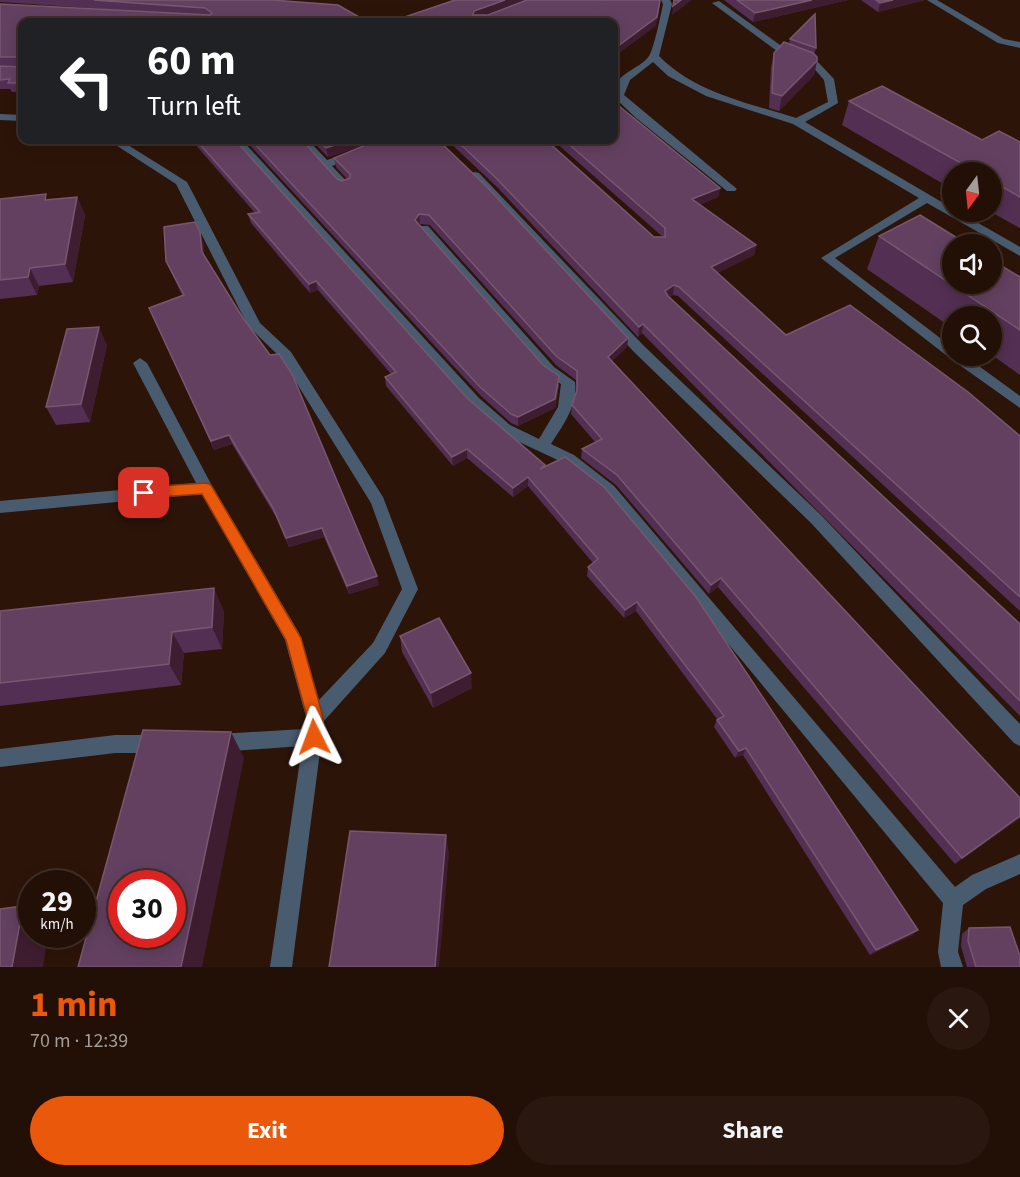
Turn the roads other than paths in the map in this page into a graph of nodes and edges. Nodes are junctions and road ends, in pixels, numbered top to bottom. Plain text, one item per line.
1 (665, 0) edge
2 (931, 0) edge
3 (716, 3) dead end
4 (1020, 45) edge
5 (654, 57) junction
6 (0, 117) edge
7 (18, 118) edge
8 (797, 122) junction
9 (119, 144) edge
10 (241, 144) edge
11 (307, 144) edge
12 (383, 144) edge
13 (461, 162) edge
14 (327, 165) junction
15 (344, 185) edge
16 (731, 189) dead end
17 (927, 198) junction
18 (424, 229) edge
19 (1020, 252) edge
20 (942, 345) edge
21 (140, 363) dead end
22 (970, 366) edge
23 (1020, 403) edge
24 (542, 447) junction
25 (206, 488) junction
26 (0, 507) edge
27 (315, 717) junction
28 (314, 737) junction
29 (1020, 737) edge
30 (202, 743) edge
31 (180, 744) edge
32 (0, 758) edge
33 (1020, 864) edge
34 (953, 900) junction
35 (281, 967) edge
36 (952, 967) edge

1 - 5 street
2 - 4 street
3 - 8 street
5 - 8 street
5 - 16 street
6 - 7 street
8 - 17 street
9 - 27 street
10 - 24 street
11 - 14 street
12 - 14 street
13 - 29 street
14 - 15 street
17 - 19 street
17 - 20 street
18 - 24 street
21 - 25 street
22 - 23 street
24 - 34 street
25 - 26 street
25 - 27 street
27 - 28 street
28 - 30 street
28 - 35 street
31 - 32 street
33 - 34 street
34 - 36 street

